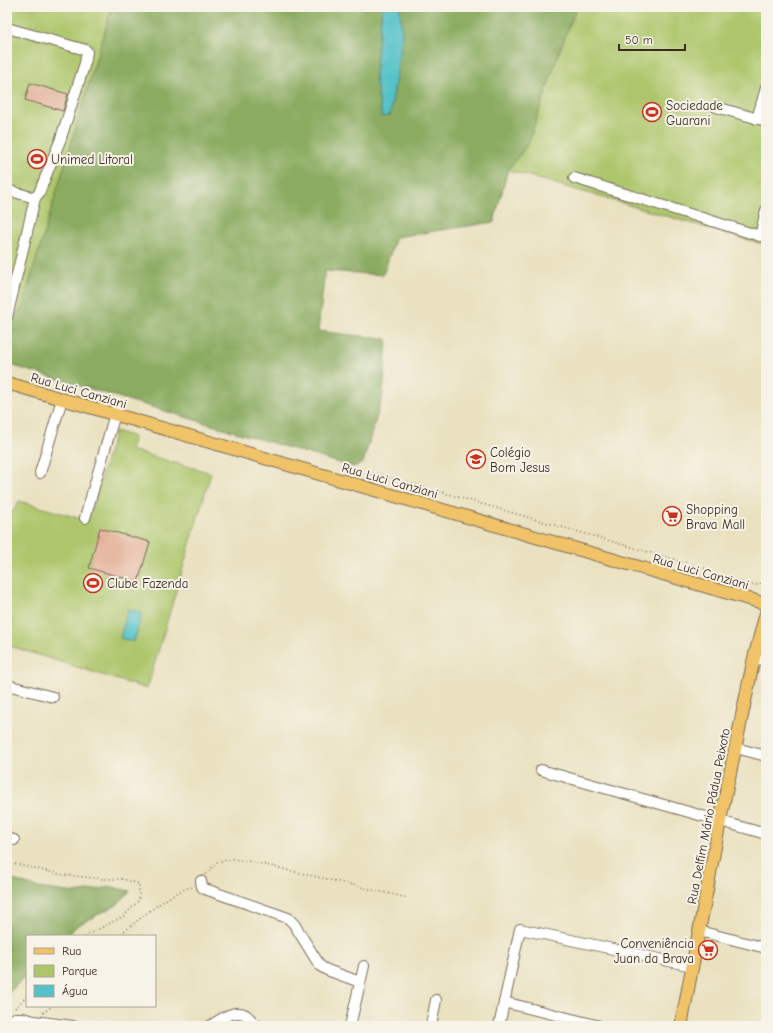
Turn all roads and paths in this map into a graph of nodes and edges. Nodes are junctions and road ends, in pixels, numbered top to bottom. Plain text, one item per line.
1 (7, 28) edge
2 (766, 88) edge
3 (716, 107) dead end
4 (762, 120) edge
5 (574, 178) dead end
6 (7, 190) edge
7 (35, 198) junction
8 (766, 210) edge
9 (763, 236) edge
10 (7, 317) edge
11 (7, 375) edge
12 (7, 383) edge
13 (62, 399) junction
14 (116, 411) junction
15 (40, 473) dead end
16 (360, 478) junction
17 (86, 518) dead end
18 (766, 576) edge
19 (766, 596) edge
20 (766, 604) edge
21 (766, 613) edge
22 (760, 660) edge
23 (7, 685) edge
24 (53, 696) dead end
25 (736, 748) junction
26 (766, 756) edge
27 (542, 770) dead end
28 (720, 821) junction
29 (766, 834) edge
30 (7, 862) edge
31 (201, 884) junction
32 (408, 898) dead end
33 (699, 931) junction
34 (87, 935) edge
35 (119, 935) edge
36 (766, 948) edge
37 (364, 966) dead end
38 (692, 966) junction
39 (360, 982) junction
40 (26, 997) edge
41 (436, 1000) dead end
42 (504, 1002) junction
43 (12, 1011) dead end
44 (7, 1026) edge
45 (73, 1026) edge
46 (210, 1026) edge
47 (258, 1026) edge
48 (350, 1026) edge
49 (431, 1026) edge
50 (499, 1026) edge
51 (600, 1026) edge
52 (681, 1026) edge

1 - 7 street
2 - 4 street
3 - 4 street
5 - 9 street
6 - 7 street
7 - 10 street
8 - 9 street
11 - 14 main road, Rua Luci Canziani
12 - 13 main road, Rua Luci Canziani
13 - 14 main road, Rua Luci Canziani
13 - 15 street
14 - 16 main road, Rua Luci Canziani
14 - 17 street
14 - 20 main road, Rua Luci Canziani
16 - 18 path
16 - 19 main road, Rua Luci Canziani
21 - 22 main road, Rua Delfim Mário Pádua Peixoto
22 - 25 main road, Rua Delfim Mário Pádua Peixoto
23 - 24 street
25 - 26 street
25 - 28 main road, Rua Delfim Mário Pádua Peixoto
27 - 28 street
28 - 29 street
28 - 33 main road, Rua Delfim Mário Pádua Peixoto
30 - 34 path
31 - 32 path
31 - 35 path
31 - 39 street
33 - 36 street
33 - 38 main road, Rua Delfim Mário Pádua Peixoto
37 - 39 street
38 - 42 street
38 - 52 main road, Rua Delfim Mário Pádua Peixoto
39 - 48 street
40 - 43 path
41 - 49 street
42 - 50 street
42 - 51 street
44 - 45 street
46 - 47 street

